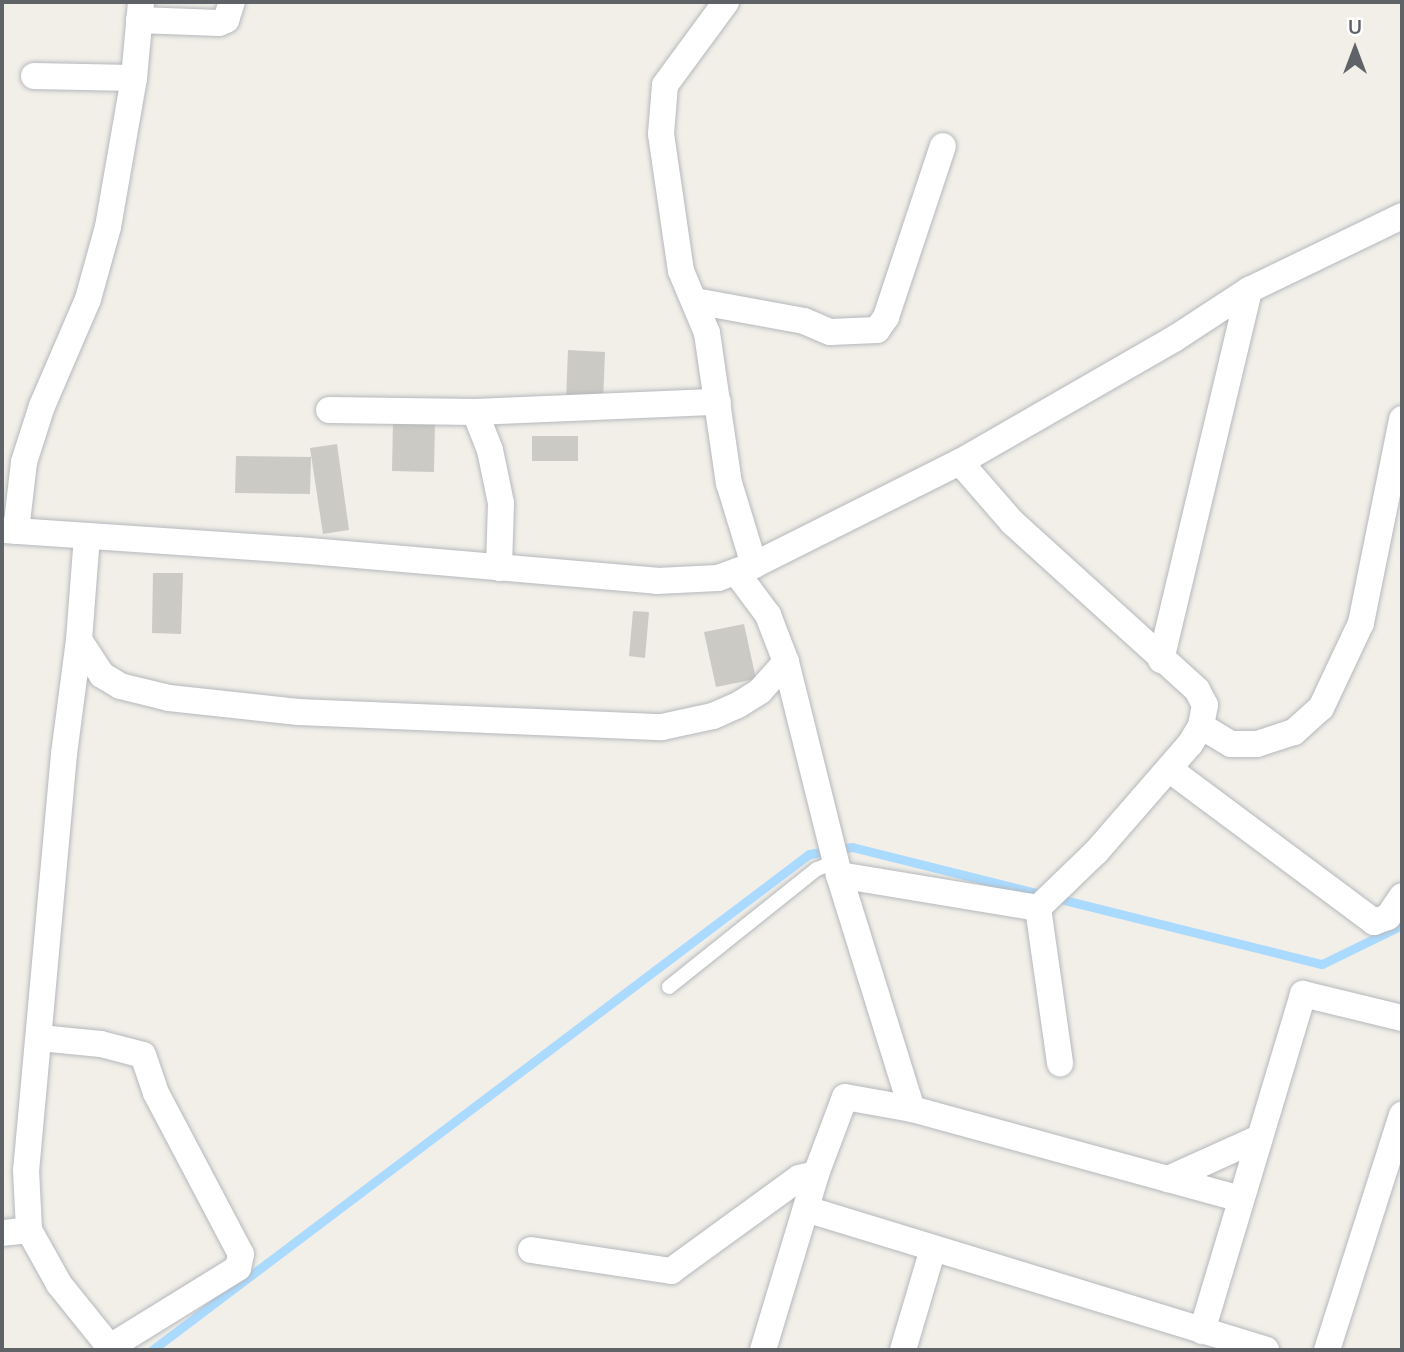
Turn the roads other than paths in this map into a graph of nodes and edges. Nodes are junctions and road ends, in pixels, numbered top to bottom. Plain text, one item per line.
1 (232, 2) edge
2 (726, 2) edge
3 (140, 11) edge
4 (34, 76) dead end
5 (134, 78) junction
6 (943, 146) dead end
7 (1402, 216) edge
8 (1249, 290) junction
9 (695, 302) junction
10 (718, 402) junction
11 (329, 410) dead end
12 (475, 412) junction
13 (1402, 419) edge
14 (960, 462) junction
15 (9, 531) edge
16 (87, 536) junction
17 (499, 568) junction
18 (745, 568) junction
19 (79, 640) junction
20 (1161, 660) junction
21 (786, 662) junction
22 (1201, 726) junction
23 (1168, 769) junction
24 (834, 859) junction
25 (1402, 896) edge
26 (1045, 902) junction
27 (669, 987) dead end
28 (1402, 1018) edge
29 (40, 1038) junction
30 (1060, 1063) dead end
31 (912, 1108) junction
32 (1402, 1115) edge
33 (1259, 1138) junction
34 (816, 1174) junction
35 (1168, 1179) junction
36 (1241, 1199) junction
37 (806, 1209) junction
38 (29, 1230) junction
39 (2, 1233) edge
40 (933, 1249) junction
41 (531, 1250) dead end
42 (1202, 1331) junction
43 (111, 1349) edge
44 (762, 1350) edge
45 (903, 1350) edge
46 (1266, 1350) edge
47 (1327, 1350) edge

1 - 3 street
2 - 9 street
3 - 5 street
4 - 5 street
5 - 15 street
6 - 9 street
7 - 8 street
8 - 14 street
8 - 20 street
9 - 10 street
10 - 12 street
10 - 18 street
11 - 12 street
12 - 17 street
13 - 22 street
14 - 18 street
14 - 20 street
15 - 16 street
16 - 17 street
16 - 19 street
17 - 18 street
18 - 21 street
19 - 21 street
19 - 29 street
20 - 22 street
21 - 24 street
22 - 23 street
23 - 25 street
23 - 26 street
24 - 26 street
24 - 27 lane
24 - 31 street
26 - 30 street
28 - 33 street
29 - 38 street
29 - 43 street
31 - 34 street
31 - 35 street
32 - 47 street
33 - 35 street
33 - 36 street
34 - 37 street
34 - 41 street
35 - 36 street
36 - 42 street
37 - 40 street
37 - 44 street
38 - 39 street
38 - 43 street
40 - 42 street
40 - 45 street
42 - 46 street

